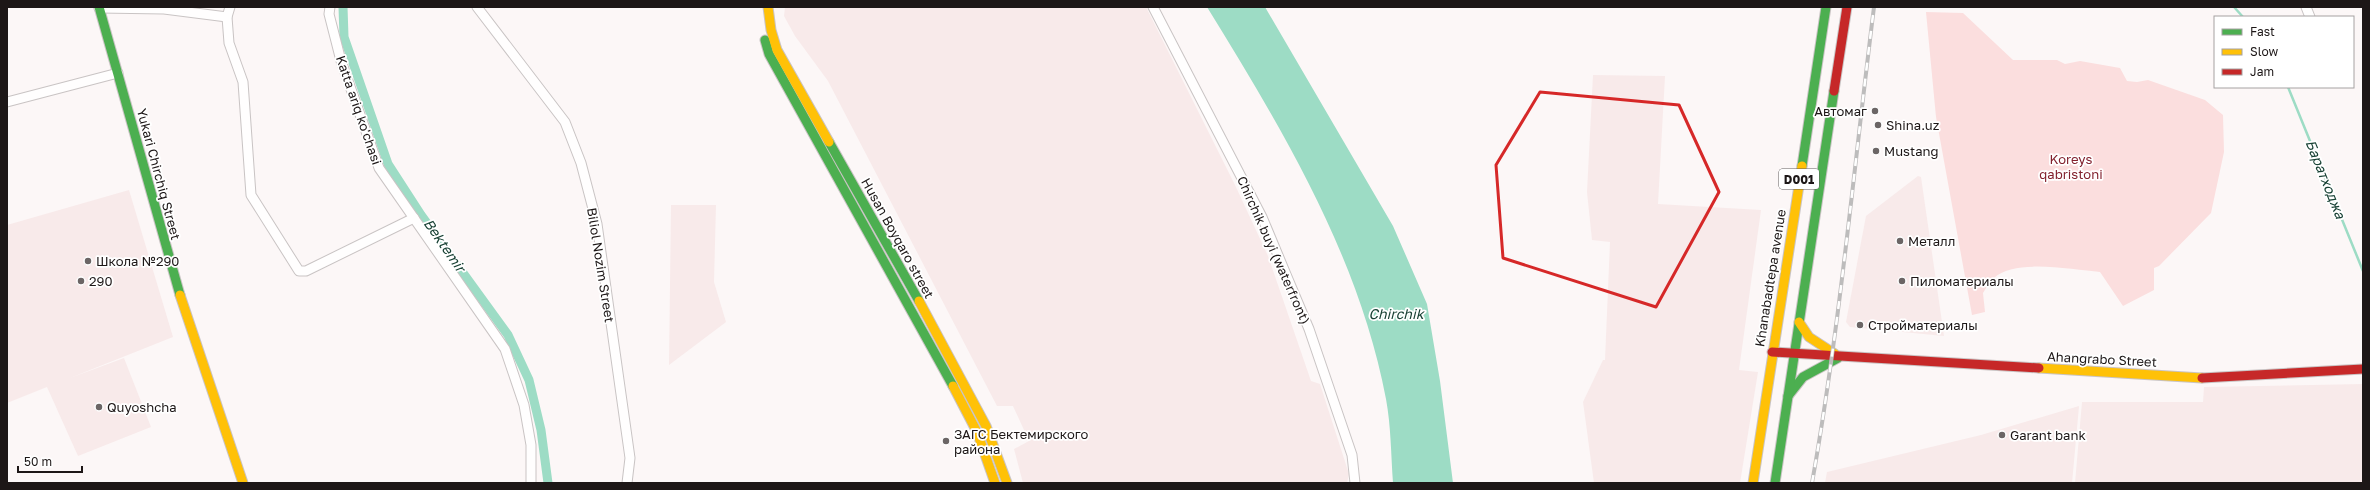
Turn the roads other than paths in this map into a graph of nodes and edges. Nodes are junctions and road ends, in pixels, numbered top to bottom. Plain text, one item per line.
1 (230, 7) edge
2 (330, 7) edge
3 (477, 7) edge
4 (759, 7) edge
5 (768, 7) edge
6 (1153, 7) edge
7 (1826, 7) edge
8 (1847, 7) edge
9 (99, 8) edge
10 (228, 17) junction
11 (118, 73) junction
12 (7, 102) edge
13 (414, 218) junction
14 (1799, 322) junction
15 (1772, 352) junction
16 (1794, 353) junction
17 (1840, 357) junction
18 (953, 361) junction
19 (943, 367) junction
20 (2363, 369) edge
21 (1788, 396) junction
22 (243, 483) edge
23 (531, 483) edge
24 (627, 483) edge
25 (995, 483) edge
26 (1007, 483) edge
27 (1355, 483) edge
28 (1753, 483) edge
29 (1775, 483) edge

1 - 10 street
2 - 13 street, Katta ariq ko'chasi
3 - 24 street, Biliol Nozim Street
4 - 19 main road, Husan Boyqaro street
5 - 18 main road, Husan Boyqaro street
6 - 27 street, Chirchik buyi (waterfront)
7 - 15 main road, Khanabadtepa avenue / D001
8 - 14 main road, D001
9 - 10 street
9 - 11 main road, Yukari Chirchiq Street
10 - 13 street
11 - 12 street
11 - 22 main road, Yukari Chirchiq Street
13 - 23 street, Katta ariq ko'chasi
14 - 16 main road, D001
14 - 17 main road, Ahangrabo Street
15 - 16 main road, Ahangrabo Street
15 - 28 main road, Khanabadtepa avenue / D001
16 - 17 main road, Ahangrabo Street
16 - 21 main road, D001
17 - 20 main road, Ahangrabo Street
17 - 21 main road
18 - 19 main road
18 - 26 main road, Husan Boyqaro street
19 - 25 main road, Husan Boyqaro street
21 - 29 main road, D001

